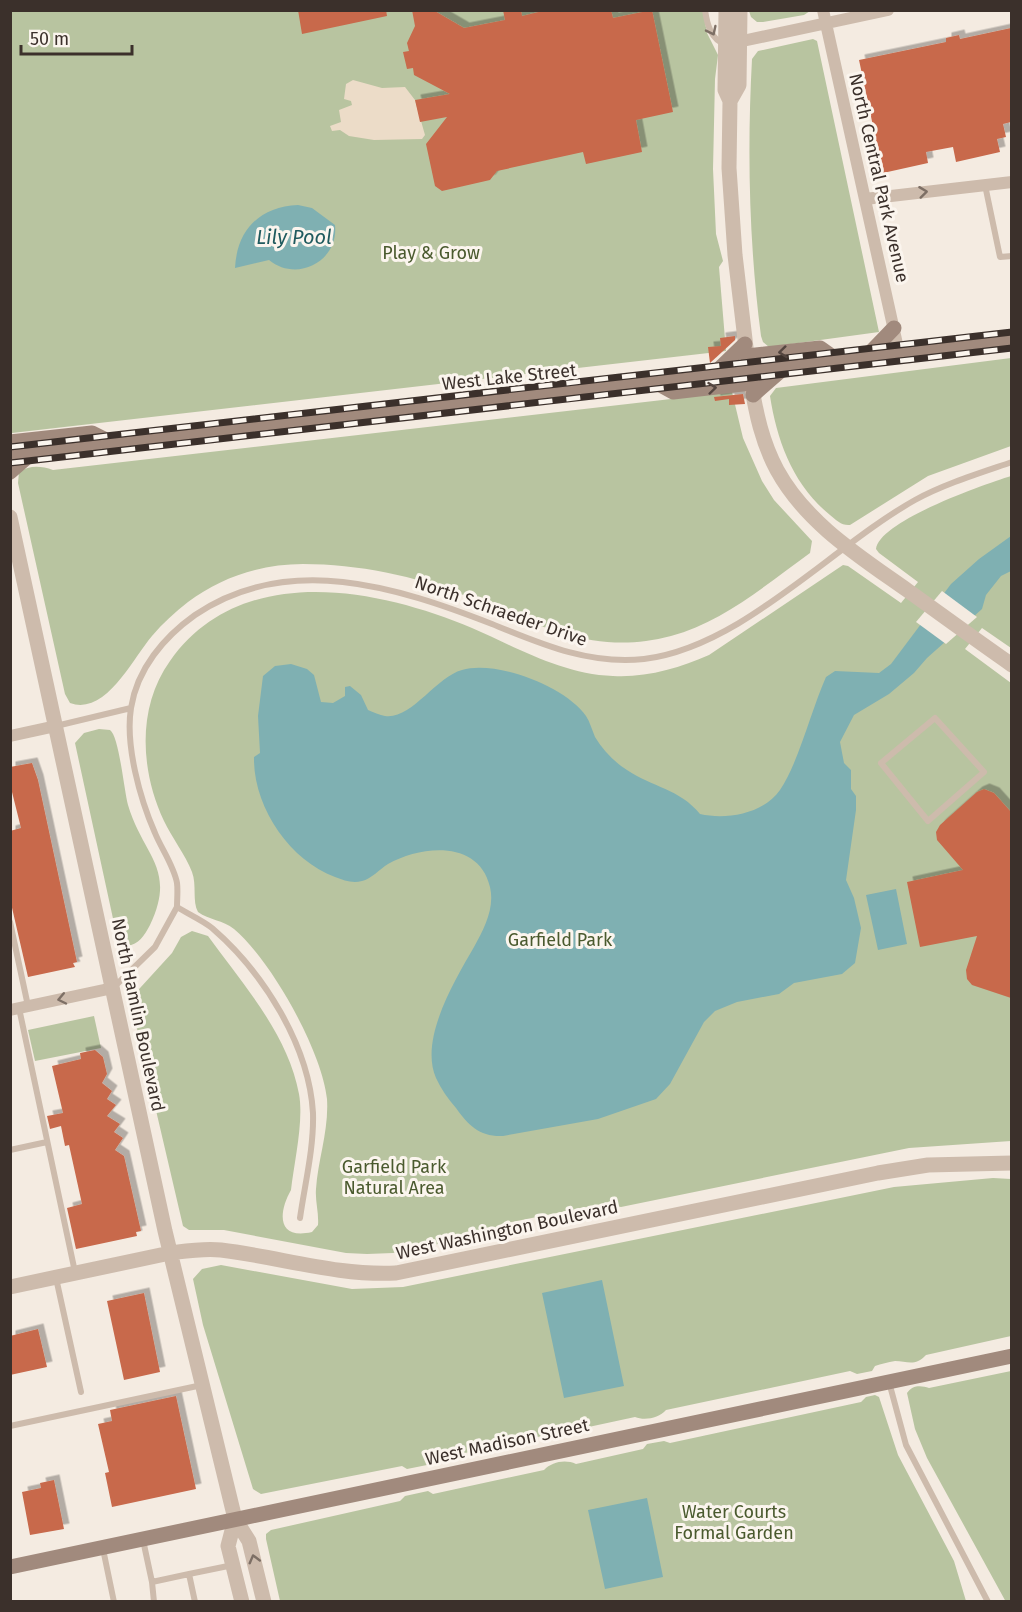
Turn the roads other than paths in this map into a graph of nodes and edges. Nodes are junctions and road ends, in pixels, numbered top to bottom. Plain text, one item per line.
1 (705, 10) edge
2 (726, 10) edge
3 (740, 10) edge
4 (823, 10) edge
5 (888, 10) edge
6 (826, 24) junction
7 (733, 43) junction
8 (1011, 182) edge
9 (985, 185) junction
10 (865, 199) junction
11 (1011, 256) edge
12 (894, 328) junction
13 (1011, 340) edge
14 (899, 353) junction
15 (866, 357) junction
16 (837, 360) junction
17 (786, 366) junction
18 (749, 370) junction
19 (714, 374) junction
20 (653, 381) junction
21 (10, 442) edge
22 (110, 442) junction
23 (34, 451) junction
24 (10, 453) edge
25 (1011, 462) edge
26 (10, 472) edge
27 (10, 517) edge
28 (846, 547) junction
29 (1011, 665) edge
30 (131, 708) junction
31 (56, 726) junction
32 (10, 736) edge
33 (984, 772) joint
34 (177, 907) junction
35 (10, 922) edge
36 (113, 988) junction
37 (19, 1008) edge
38 (47, 1142) junction
39 (10, 1150) edge
40 (1011, 1163) edge
41 (300, 1218) dead end
42 (170, 1253) junction
43 (76, 1273) junction
44 (55, 1278) junction
45 (10, 1287) edge
46 (1011, 1356) edge
47 (889, 1381) junction
48 (202, 1385) junction
49 (81, 1392) dead end
50 (10, 1426) edge
51 (235, 1520) junction
52 (142, 1539) junction
53 (103, 1548) junction
54 (233, 1565) junction
55 (10, 1568) edge
56 (189, 1574) junction
57 (152, 1582) junction
58 (114, 1602) edge
59 (154, 1602) edge
60 (195, 1602) edge
61 (242, 1602) edge
62 (264, 1602) edge
63 (988, 1602) edge

1 -> 7 lane
2 - 7 street
3 - 7 street
4 - 6 street, North Central Park Avenue
5 - 6 street
6 - 7 street
6 - 10 street, North Central Park Avenue
7 - 18 street
8 - 9 street
10 -> 9 street
9 - 11 lane
10 - 12 street, North Central Park Avenue
12 - 14 street, North Central Park Avenue
12 - 15 main road
13 - 14 main road, West Lake Street
14 - 15 main road, West Lake Street
15 - 16 main road, West Lake Street
16 - 17 main road, West Lake Street
16 -> 18 main road
17 - 18 main road, West Lake Street
17 - 18 main road
18 - 19 main road, West Lake Street
18 - 19 main road
20 -> 18 main road
18 - 28 street
19 - 20 main road, West Lake Street
20 - 22 main road, West Lake Street
21 - 22 main road
22 - 23 main road, West Lake Street
23 - 24 main road, West Lake Street
23 - 26 main road
25 - 28 lane, North Schraeder Drive
27 - 31 street, North Hamlin Boulevard
28 - 29 street
28 - 30 lane, North Schraeder Drive
30 - 31 lane
30 - 34 lane
31 - 32 street
31 - 36 street, North Hamlin Boulevard
33 - 33 lane
34 - 36 lane
34 - 41 lane
35 - 37 lane
36 -> 37 street
36 - 42 street, North Hamlin Boulevard
37 - 38 lane
38 - 39 lane
38 - 43 lane
40 - 42 street, West Washington Boulevard
42 - 43 street, West Washington Boulevard
42 - 48 street, North Hamlin Boulevard
43 - 44 street, West Washington Boulevard
44 - 45 street, West Washington Boulevard
44 - 49 lane
46 - 47 main road, West Madison Street
47 - 51 main road, West Madison Street
47 - 63 lane
48 - 50 lane
48 - 51 street, North Hamlin Boulevard
51 - 52 main road, West Madison Street
51 - 54 street
62 -> 51 street
52 - 53 main road, West Madison Street
52 - 57 lane
53 - 55 main road, West Madison Street
53 - 58 lane
54 - 56 lane
54 - 61 street
56 - 57 lane
56 - 60 lane
57 - 59 lane

